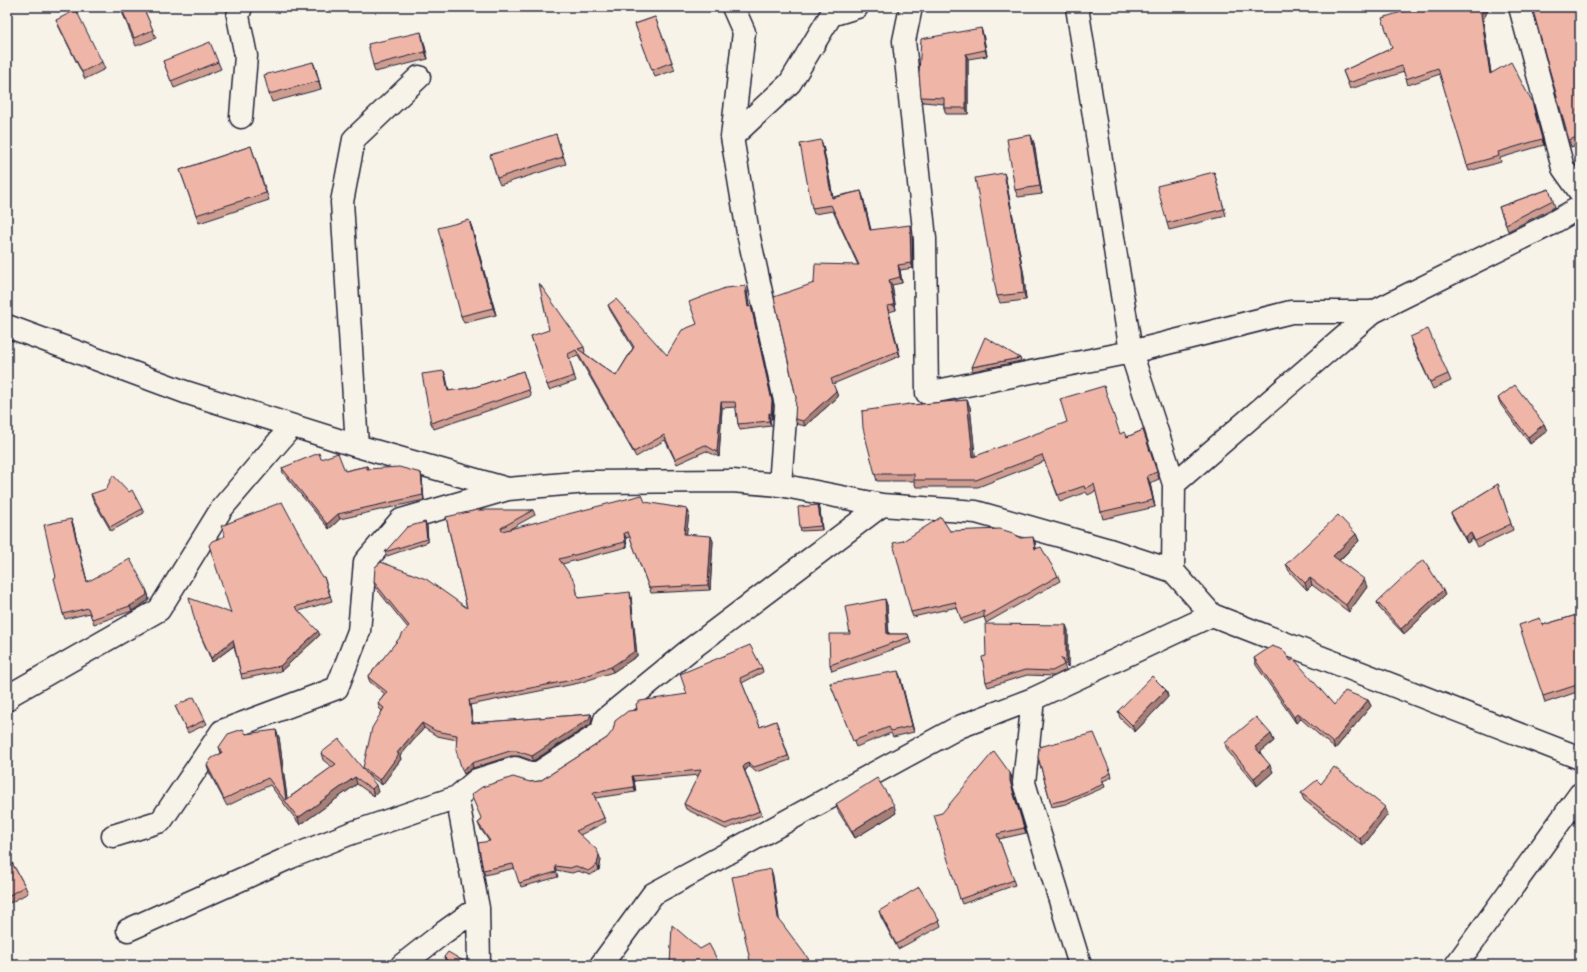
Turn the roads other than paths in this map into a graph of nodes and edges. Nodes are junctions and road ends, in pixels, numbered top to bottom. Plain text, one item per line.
1 (240, 7) edge
2 (733, 7) edge
3 (857, 7) edge
4 (911, 7) edge
5 (1077, 7) edge
6 (1520, 7) edge
7 (419, 78) dead end
8 (241, 117) dead end
9 (732, 137) junction
10 (1580, 192) edge
11 (1580, 207) edge
12 (1373, 312) junction
13 (7, 326) edge
14 (1132, 352) junction
15 (292, 426) junction
16 (357, 446) junction
17 (1174, 484) junction
18 (780, 485) junction
19 (508, 489) junction
20 (882, 505) junction
21 (1173, 571) junction
22 (1212, 615) junction
23 (7, 700) edge
24 (1033, 700) junction
25 (1580, 758) edge
26 (1580, 794) edge
27 (457, 797) junction
28 (113, 836) dead end
29 (478, 908) junction
30 (128, 930) dead end
31 (402, 965) edge
32 (479, 965) edge
33 (601, 965) edge
34 (1080, 965) edge
35 (1456, 965) edge

1 - 8 street
2 - 9 street
3 - 9 street
4 - 14 street
5 - 14 street
6 - 10 street
7 - 16 street
9 - 18 street
11 - 12 street
12 - 14 street
12 - 17 street
13 - 15 street
14 - 17 street
15 - 16 street
15 - 23 street
16 - 19 street
17 - 21 street
18 - 19 street
18 - 20 street
19 - 28 street
20 - 21 street
20 - 27 street
21 - 22 street
22 - 24 street
22 - 25 street
24 - 33 street
24 - 34 street
26 - 35 street
27 - 29 street
27 - 30 street
29 - 31 street
29 - 32 street

